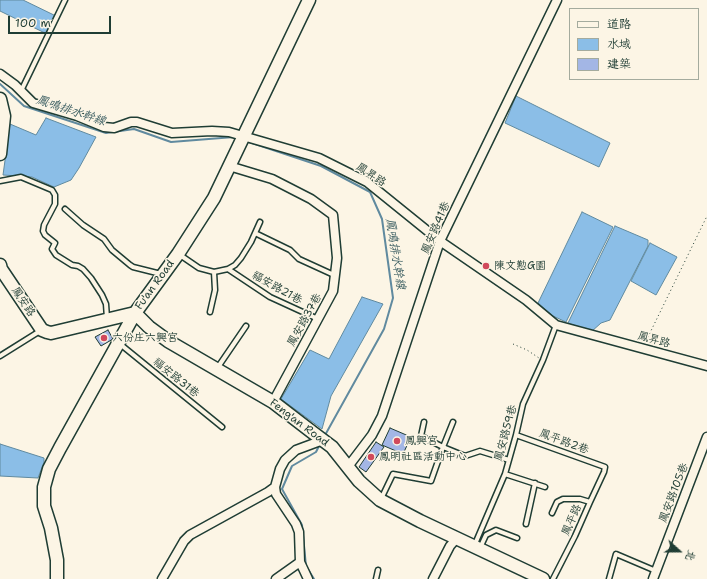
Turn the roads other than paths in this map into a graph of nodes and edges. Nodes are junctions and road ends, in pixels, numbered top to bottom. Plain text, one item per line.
1 (65, 0) edge
2 (309, 0) edge
3 (557, 0) edge
4 (0, 74) edge
5 (21, 92) junction
6 (0, 100) edge
7 (244, 136) junction
8 (0, 154) edge
9 (229, 166) junction
10 (0, 181) edge
11 (65, 209) dead end
12 (260, 222) dead end
13 (255, 234) junction
14 (440, 241) junction
15 (178, 254) junction
16 (0, 265) edge
17 (228, 269) junction
18 (214, 272) junction
19 (163, 275) junction
20 (335, 275) junction
21 (210, 312) dead end
22 (135, 313) junction
23 (107, 319) junction
24 (318, 319) junction
25 (556, 325) junction
26 (246, 326) dead end
27 (47, 331) junction
28 (118, 342) junction
29 (0, 356) edge
30 (707, 366) edge
31 (216, 370) junction
32 (273, 402) junction
33 (424, 422) dead end
34 (453, 422) dead end
35 (222, 427) dead end
36 (516, 435) junction
37 (707, 437) edge
38 (323, 440) junction
39 (442, 447) junction
40 (509, 460) junction
41 (605, 467) joint
42 (347, 468) junction
43 (504, 474) junction
44 (535, 483) junction
45 (275, 487) junction
46 (545, 487) dead end
47 (380, 500) junction
48 (590, 502) junction
49 (552, 513) dead end
50 (526, 524) dead end
51 (456, 538) junction
52 (516, 538) dead end
53 (477, 548) junction
54 (300, 562) junction
55 (378, 570) dead end
56 (656, 571) junction
57 (57, 579) edge
58 (162, 579) edge
59 (276, 579) edge
60 (308, 579) edge
61 (376, 579) edge
62 (433, 579) edge
63 (544, 579) edge
64 (553, 579) edge
65 (609, 579) edge
66 (653, 579) edge

1 - 5 lane
2 - 7 street, Fu'an Road
3 - 14 street, 鳳安路41巷
4 - 5 street, 鳳昇路
5 - 7 street, 鳳昇路
6 - 8 street
7 - 9 street, Fu'an Road
7 - 14 street, 鳳昇路
9 - 15 street, Fu'an Road
9 - 20 street, 鳳安路37巷
10 - 23 lane
11 - 19 lane
12 - 13 lane
13 - 17 lane
13 - 20 lane
14 - 25 street, 鳳昇路
14 - 42 street, 鳳安路41巷
15 - 18 lane
15 - 19 street, Fu'an Road
16 - 27 street, 鳳安路
17 - 18 lane
17 - 24 lane, 福安路21巷
18 - 21 lane
19 - 22 street, Fu'an Road
20 - 24 street, 鳳安路37巷
22 - 23 street
22 - 28 street, Fu'an Road
22 - 31 street, Feng'an Road
23 - 27 street
24 - 32 street, 鳳安路37巷
25 - 30 street, 鳳昇路
25 - 36 lane, 鳳安路59巷
26 - 31 lane
27 - 29 lane
28 - 35 lane, 福安路31巷
28 - 57 street, Fu'an Road
31 - 32 street, Feng'an Road
32 - 38 street, Feng'an Road
33 - 39 lane
34 - 39 lane
36 - 40 lane, 鳳安路59巷
36 - 41 lane, 鳳平路2巷
37 - 56 street, 鳳安路105巷
38 - 42 street, Feng'an Road
38 - 45 street
39 - 40 lane
39 - 47 lane
40 - 43 lane, 鳳安路59巷
41 - 48 lane, 鳳平路
42 - 47 street, Feng'an Road
43 - 44 lane
43 - 53 lane, 鳳安路59巷
44 - 46 lane
44 - 50 lane
45 - 54 street
45 - 58 street
47 - 51 street, Feng'an Road
48 - 49 lane
48 - 64 lane, 鳳平路
51 - 53 street, Feng'an Road
51 - 62 street
52 - 53 lane
53 - 63 street, Feng'an Road
54 - 59 street
54 - 60 street
55 - 61 lane
56 - 65 lane
56 - 66 street, 鳳安路105巷

